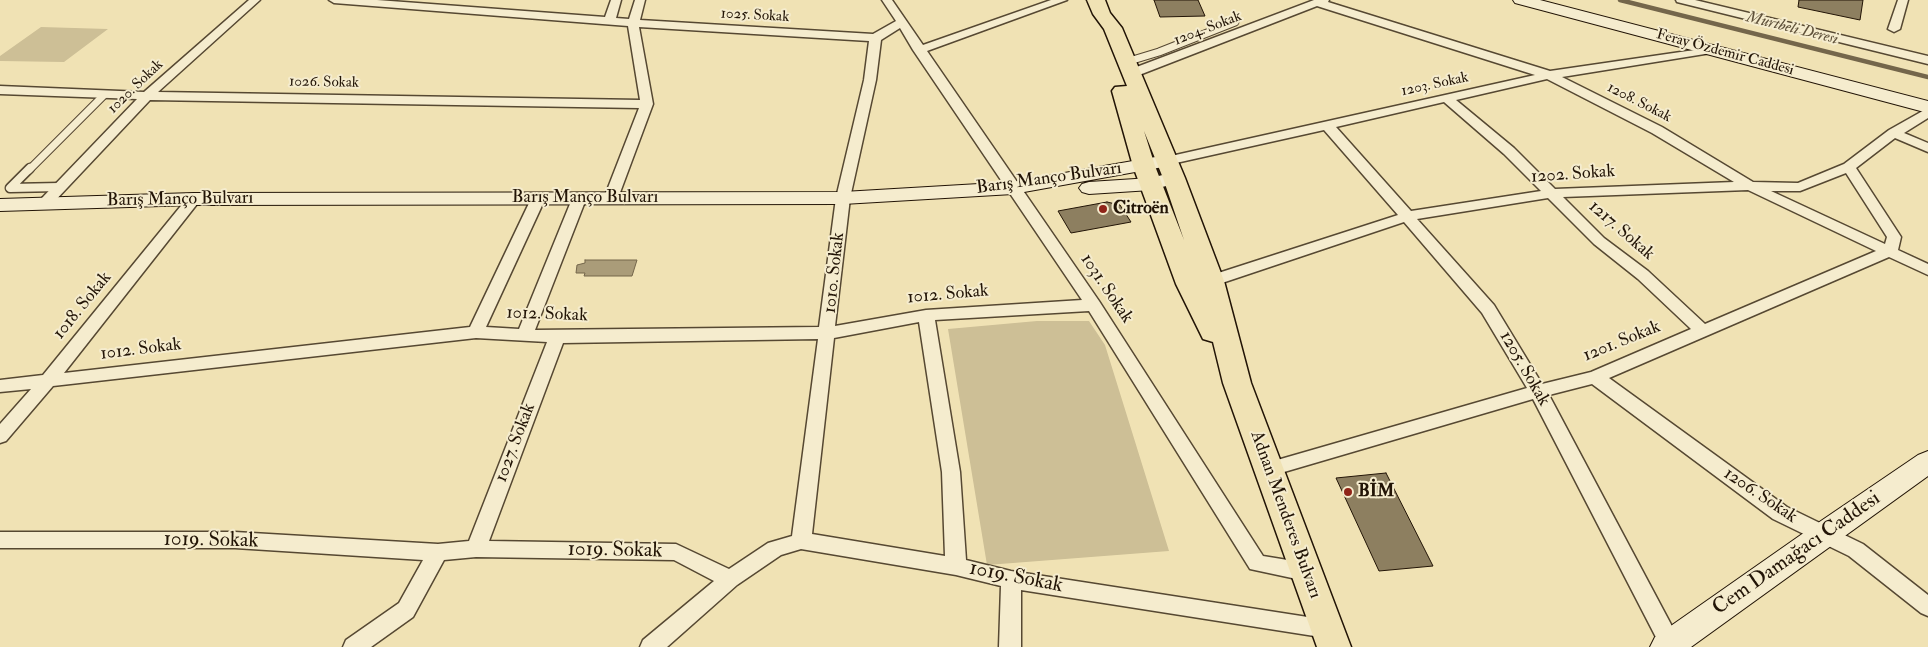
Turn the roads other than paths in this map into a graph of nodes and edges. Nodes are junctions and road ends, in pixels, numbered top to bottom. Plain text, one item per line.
1 (255, 0) edge
2 (334, 0) edge
3 (616, 0) edge
4 (640, 0) edge
5 (887, 0) edge
6 (1062, 0) edge
7 (1521, 0) edge
8 (1680, 0) edge
9 (1903, 0) edge
10 (1321, 1) edge
11 (1099, 7) edge
12 (610, 21) junction
13 (633, 22) junction
14 (902, 22) junction
15 (1235, 22) dead end
16 (1894, 29) dead end
17 (875, 38) junction
18 (1711, 49) junction
19 (919, 50) junction
20 (1928, 60) edge
21 (1128, 68) junction
22 (1549, 76) junction
23 (0, 90) edge
24 (104, 95) junction
25 (147, 96) junction
26 (1448, 99) junction
27 (647, 104) junction
28 (1928, 107) edge
29 (1928, 112) edge
30 (1327, 125) junction
31 (1894, 133) junction
32 (1928, 148) edge
33 (1849, 167) junction
34 (1159, 172) junction
35 (1750, 186) junction
36 (60, 187) junction
37 (1012, 188) junction
38 (1552, 193) junction
39 (611, 198) junction
40 (843, 198) junction
41 (194, 199) junction
42 (538, 199) junction
43 (579, 199) junction
44 (46, 202) junction
45 (0, 205) edge
46 (1409, 216) junction
47 (1890, 251) junction
48 (1928, 270) edge
49 (1211, 281) junction
50 (1093, 305) junction
51 (926, 315) junction
52 (1703, 331) junction
53 (476, 332) junction
54 (828, 333) junction
55 (525, 335) junction
56 (556, 338) junction
57 (1595, 377) junction
58 (48, 381) junction
59 (1236, 383) junction
60 (0, 386) edge
61 (1538, 391) junction
62 (0, 436) edge
63 (1928, 462) edge
64 (1267, 470) junction
65 (1824, 533) junction
66 (0, 540) edge
67 (801, 541) junction
68 (476, 549) junction
69 (438, 552) junction
70 (956, 566) junction
71 (1306, 572) junction
72 (730, 579) junction
73 (1011, 580) junction
74 (1928, 608) edge
75 (1331, 638) edge
76 (1670, 646) edge
77 (354, 647) edge
78 (651, 647) edge
79 (1010, 647) edge

1 - 25 street, 1020. Sokak
2 - 12 street, 1025. Sokak
3 - 12 street
4 - 13 street
5 - 14 street, 1031. Sokak
6 - 19 street
7 - 18 main road, Feray Özdemir Caddesi
8 - 20 street
9 - 16 street
10 - 21 street, 1204. Sokak
10 - 22 street, 1208. Sokak
11 - 21 main road, Adnan Menderes Bulvarı
11 - 34 main road, Adnan Menderes Bulvarı
12 - 13 street, 1025. Sokak
13 - 17 street, 1025. Sokak
13 - 27 street
14 - 17 street
14 - 19 street, 1031. Sokak
15 - 21 lane
17 - 40 street, 1010. Sokak
18 - 22 street, 1203. Sokak
18 - 28 main road, Feray Özdemir Caddesi
19 - 37 street, 1031. Sokak
21 - 34 main road, Adnan Menderes Bulvarı
22 - 26 street, 1203. Sokak
22 - 35 street, 1208. Sokak
23 - 24 street, 1026. Sokak
24 - 25 street, 1026. Sokak
24 - 36 lane
25 - 27 street, 1026. Sokak
25 - 36 street, 1020. Sokak
26 - 30 street, 1203. Sokak
26 - 38 street, 1217. Sokak
27 - 39 street
29 - 31 street, 1202. Sokak
30 - 34 street, 1203. Sokak
30 - 46 street, 1205. Sokak
31 - 32 street
31 - 33 street, 1202. Sokak
33 - 35 street, 1202. Sokak
33 - 47 street
34 - 37 main road, Barış Manço Bulvarı
34 - 49 main road, Adnan Menderes Bulvarı
34 - 59 main road, Adnan Menderes Bulvarı
35 - 38 street, 1202. Sokak
35 - 47 street, 1208. Sokak
36 - 44 street, 1020. Sokak
37 - 40 main road, Barış Manço Bulvarı
37 - 50 street, 1031. Sokak
38 - 46 street, 1202. Sokak
38 - 52 street, 1217. Sokak
39 - 40 main road, Barış Manço Bulvarı
39 - 43 main road, Barış Manço Bulvarı
40 - 54 street, 1010. Sokak
41 - 42 main road, Barış Manço Bulvarı
41 - 44 main road, Barış Manço Bulvarı
41 - 58 street, 1018. Sokak
42 - 43 main road, Barış Manço Bulvarı
42 - 53 street
43 - 55 street
44 - 45 main road, Barış Manço Bulvarı
46 - 49 street, 1202. Sokak
46 - 61 street, 1205. Sokak
47 - 48 street, 1208. Sokak
47 - 52 street, 1201. Sokak
49 - 59 main road, Adnan Menderes Bulvarı
50 - 51 street, 1012. Sokak
50 - 71 street, 1031. Sokak
51 - 54 street, 1012. Sokak
51 - 70 street
52 - 57 street, 1201. Sokak
53 - 55 street, 1012. Sokak
53 - 58 street, 1012. Sokak
54 - 56 street, 1012. Sokak
54 - 67 street, 1010. Sokak
55 - 56 street, 1012. Sokak
56 - 68 street, 1027. Sokak
57 - 61 street, 1201. Sokak
57 - 65 street, 1206. Sokak
58 - 60 street, 1012. Sokak
58 - 62 street, 1018. Sokak
59 - 64 main road, Adnan Menderes Bulvarı
61 - 64 street, 1201. Sokak
61 - 76 street, 1205. Sokak
63 - 65 main road, Cem Damağacı Caddesi
64 - 71 main road, Adnan Menderes Bulvarı
65 - 74 street, 1206. Sokak
65 - 76 main road, Cem Damağacı Caddesi
66 - 69 street, 1019. Sokak
67 - 70 street, 1019. Sokak
67 - 72 street, 1019. Sokak
68 - 69 street, 1019. Sokak
68 - 72 street, 1019. Sokak
69 - 77 street
70 - 73 street, 1019. Sokak
71 - 75 main road, Adnan Menderes Bulvarı
72 - 78 street
73 - 75 street, 1019. Sokak
73 - 79 street

